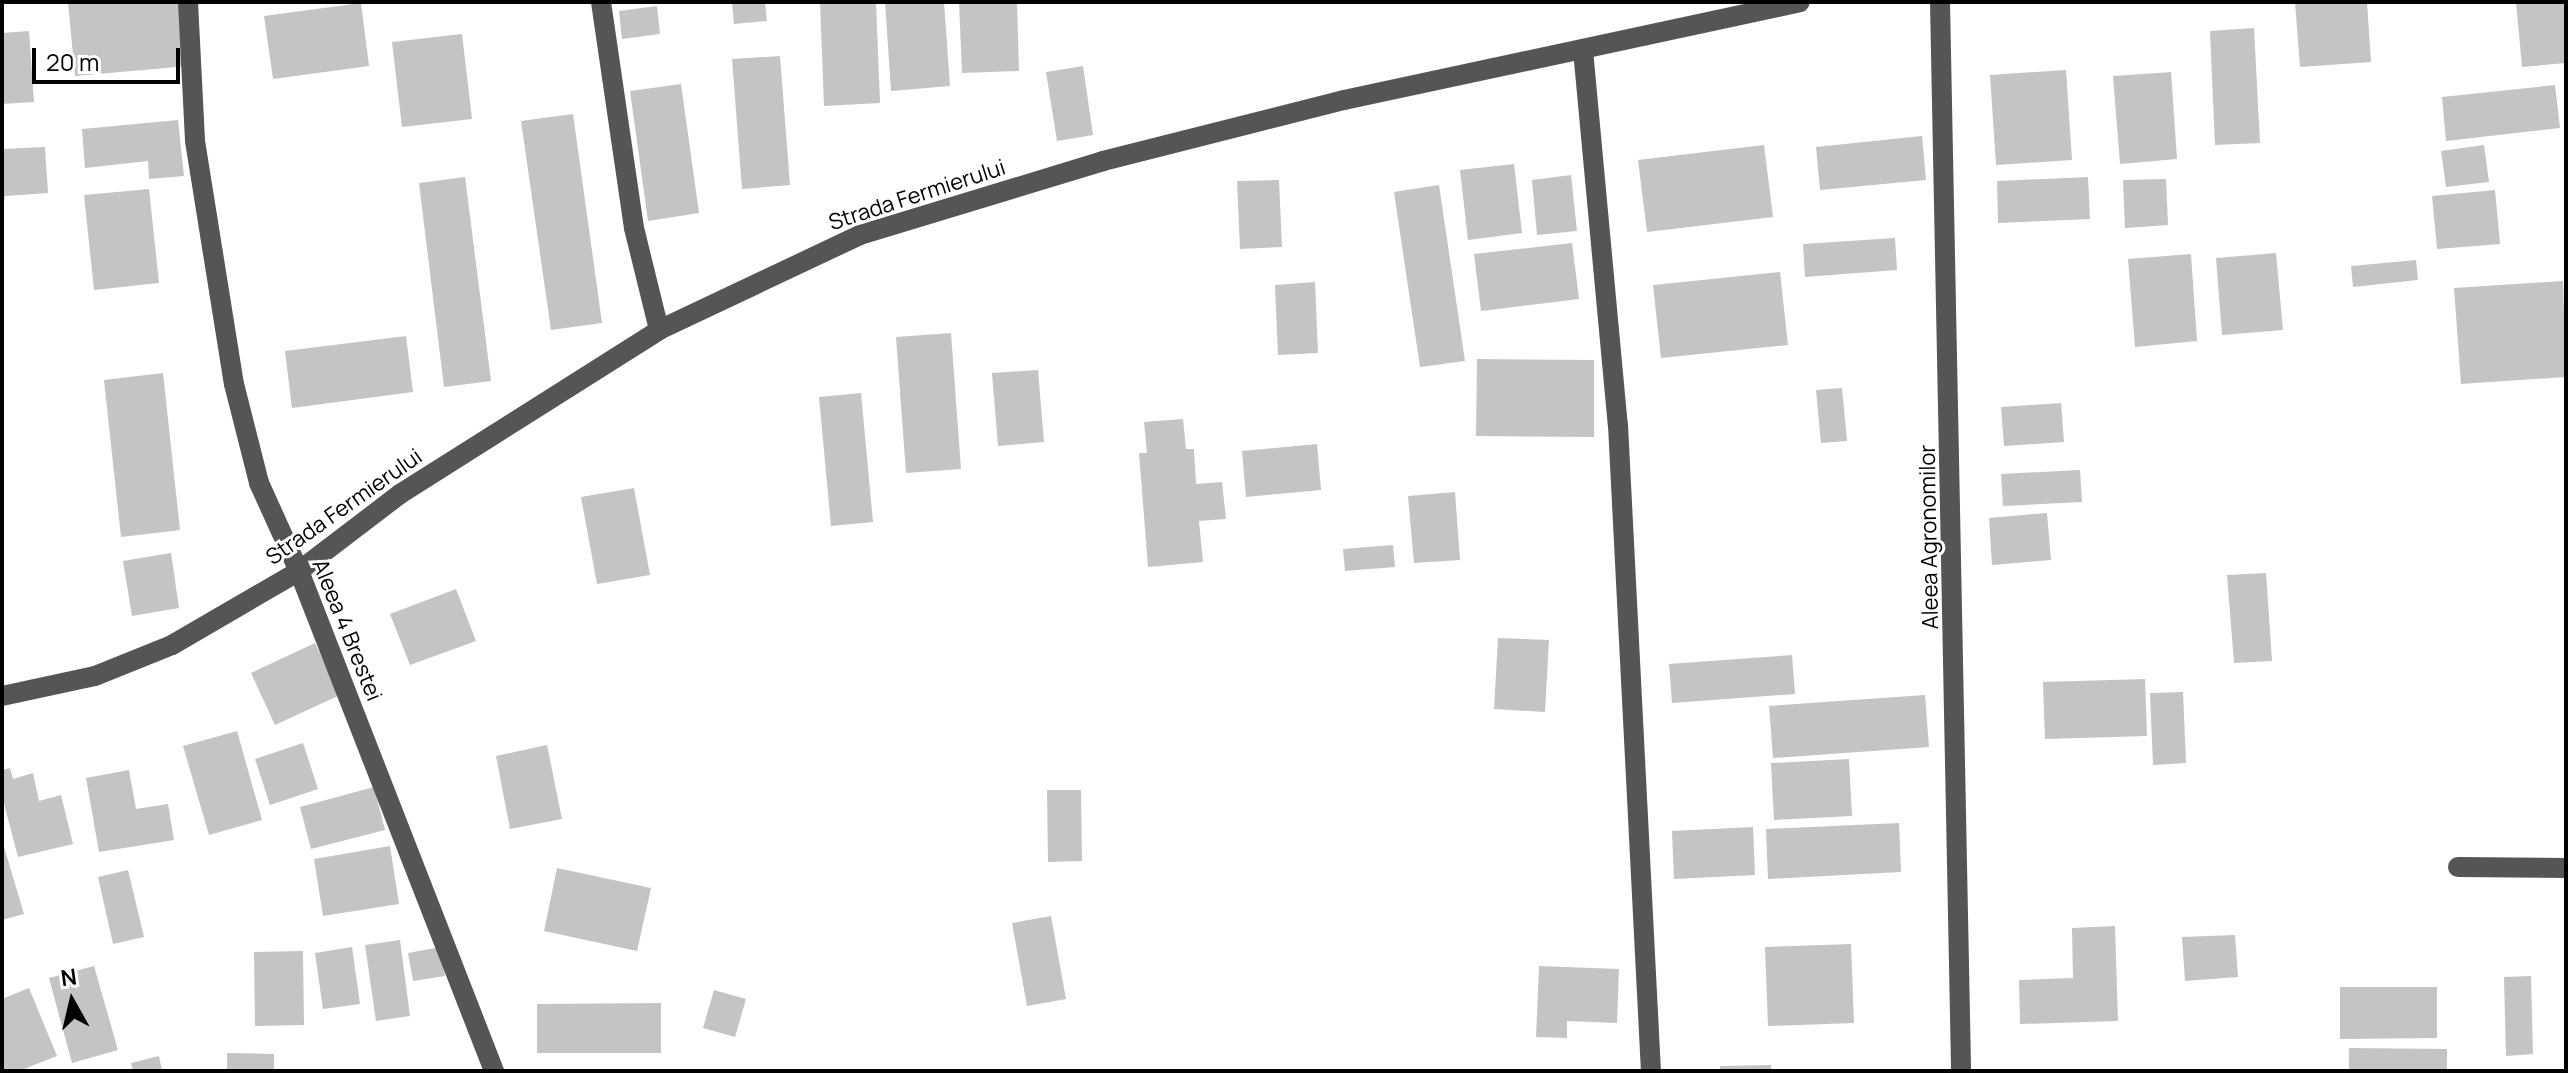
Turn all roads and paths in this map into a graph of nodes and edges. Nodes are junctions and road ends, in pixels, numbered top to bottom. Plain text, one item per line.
1 (188, 2) edge
2 (601, 2) edge
3 (1800, 2) edge
4 (1940, 2) edge
5 (1583, 50) junction
6 (659, 330) junction
7 (299, 571) junction
8 (2, 696) edge
9 (2458, 867) dead end
10 (2566, 868) edge
11 (494, 1071) edge
12 (1651, 1071) edge
13 (1961, 1071) edge

1 - 7 street, Aleea 4 Brestei
2 - 6 street
3 - 5 street, Strada Fermierului
4 - 13 street, Aleea Agronomilor
5 - 6 street, Strada Fermierului
5 - 12 street
6 - 7 street, Strada Fermierului
7 - 8 street, Strada Fermierului
7 - 11 street, Aleea 4 Brestei
9 - 10 street

